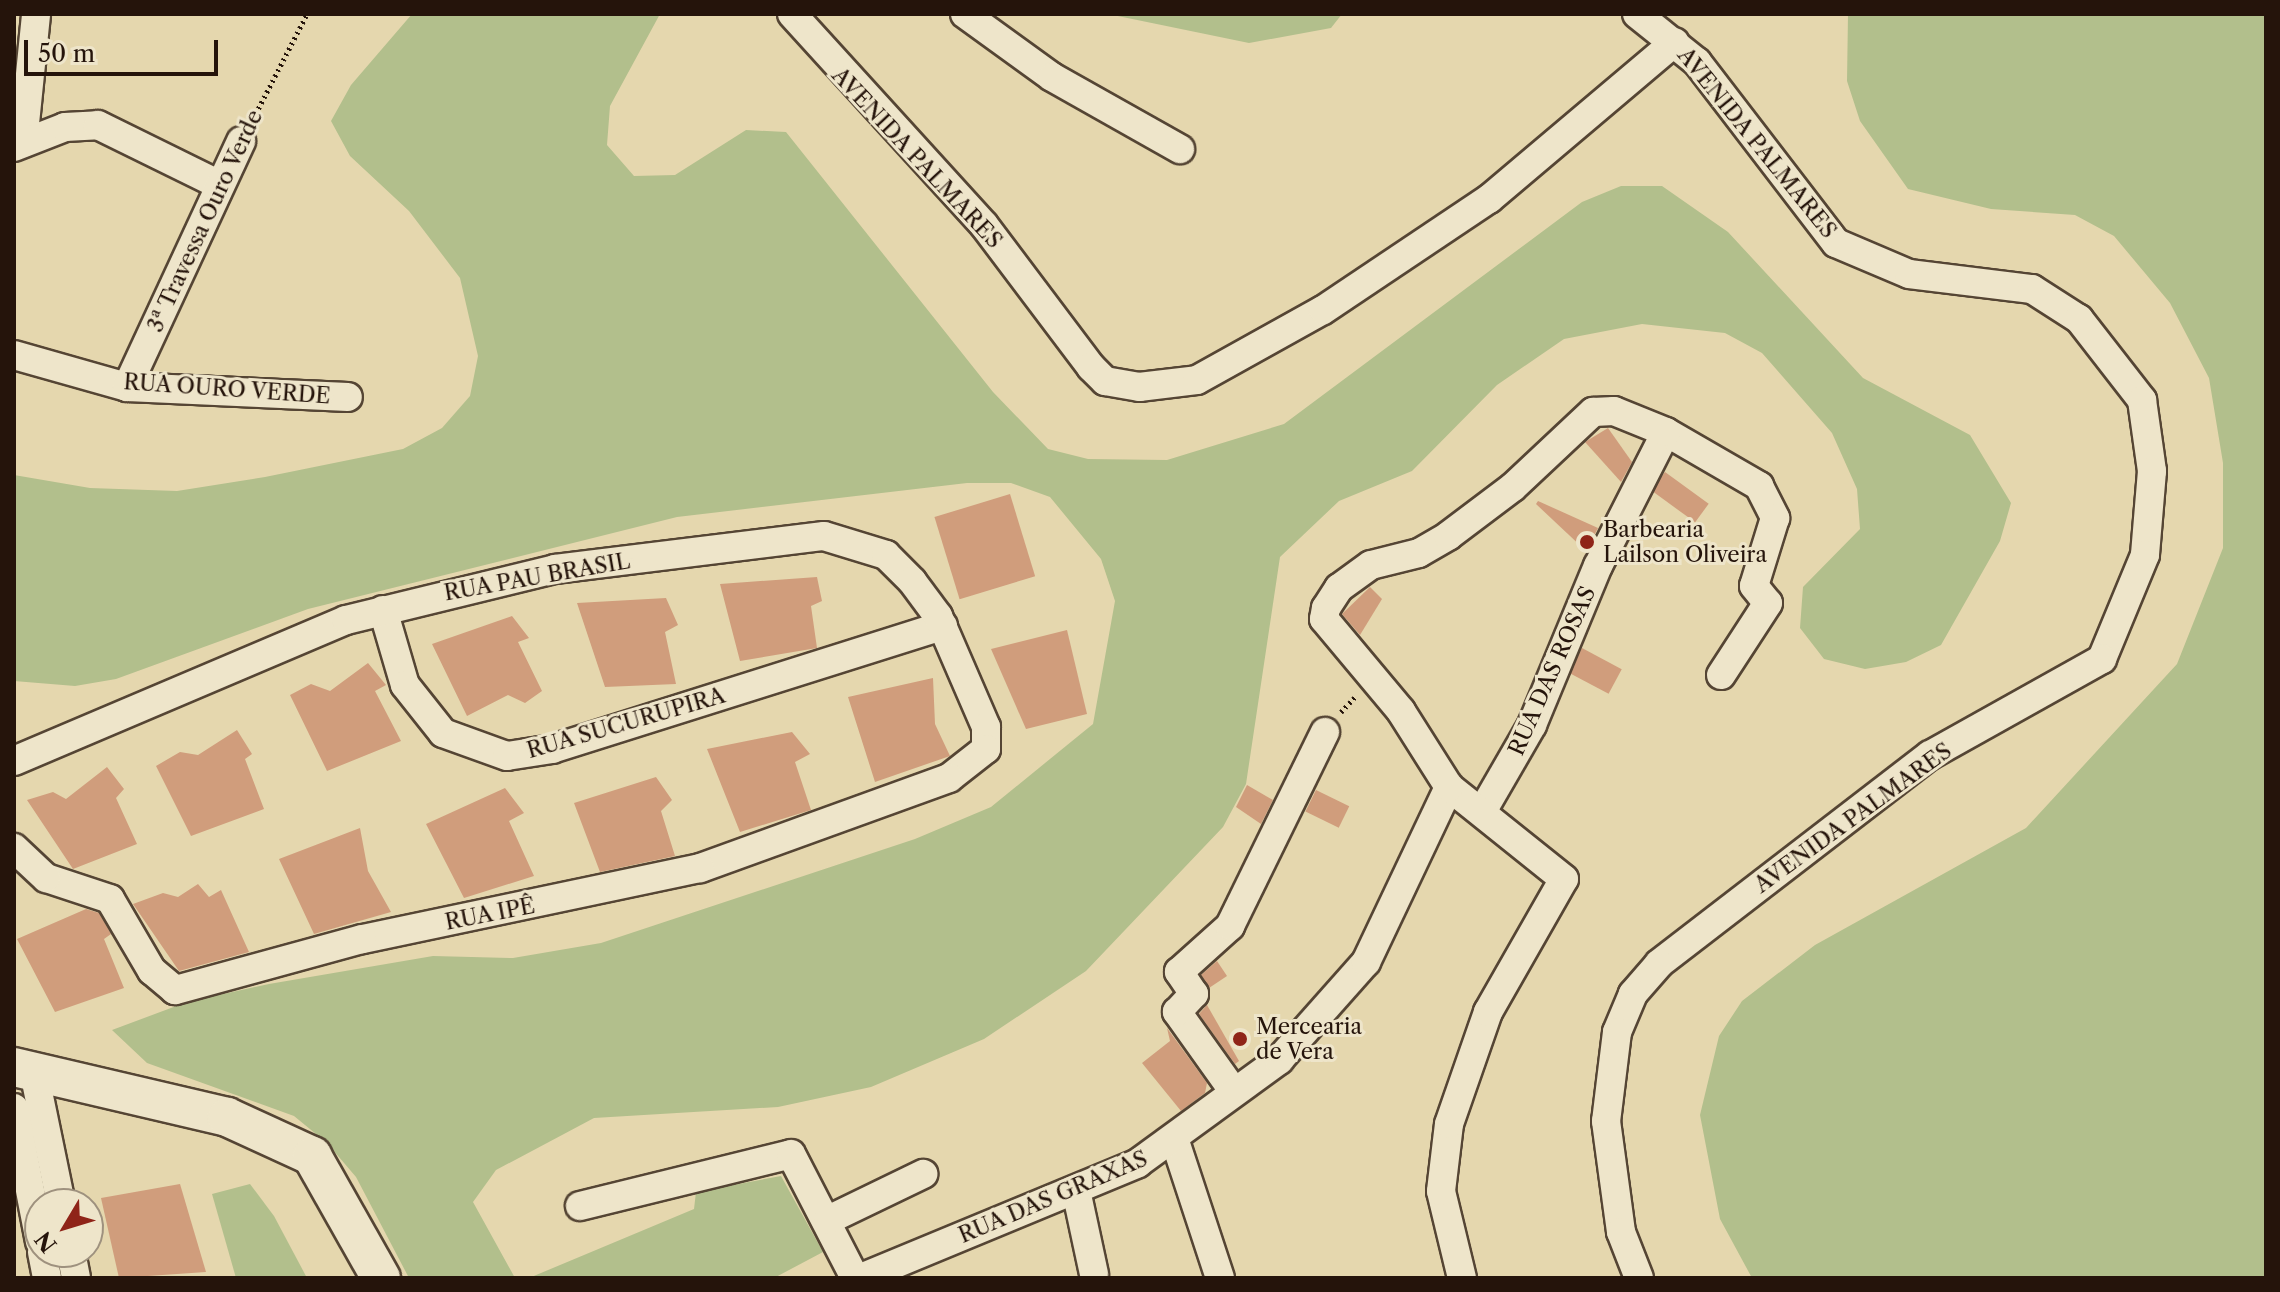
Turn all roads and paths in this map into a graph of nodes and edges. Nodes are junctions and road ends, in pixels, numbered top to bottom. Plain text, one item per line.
1 (36, 14) edge
2 (307, 14) edge
3 (792, 14) edge
4 (965, 14) edge
5 (1637, 14) edge
6 (1675, 42) junction
7 (241, 141) joint
8 (18, 145) edge
9 (1180, 149) dead end
10 (220, 185) junction
11 (14, 355) edge
12 (127, 387) junction
13 (348, 397) dead end
14 (1666, 432) junction
15 (383, 610) junction
16 (943, 626) junction
17 (1721, 675) dead end
18 (1373, 679) junction
19 (986, 727) joint
20 (1325, 732) joint
21 (14, 761) edge
22 (1449, 787) junction
23 (1483, 810) junction
24 (14, 848) edge
25 (24, 1069) edge
26 (1232, 1089) junction
27 (14, 1108) edge
28 (1175, 1141) junction
29 (923, 1174) dead end
30 (30, 1188) edge
31 (57, 1188) edge
32 (1076, 1190) junction
33 (580, 1206) dead end
34 (828, 1220) junction
35 (1094, 1274) dead end
36 (381, 1278) edge
37 (858, 1278) edge
38 (1220, 1278) edge
39 (1462, 1278) edge
40 (1639, 1278) edge

1 - 8 street
2 - 7 path, 3ª Travessa Ouro Verde
3 - 6 street, AVENIDA PALMARES
4 - 9 street
5 - 6 street
6 - 40 street, AVENIDA PALMARES
7 - 10 street, 3ª Travessa Ouro Verde
8 - 10 street
10 - 12 street, 3ª Travessa Ouro Verde
11 - 12 street, RUA OURO VERDE
12 - 13 street, RUA OURO VERDE
14 - 17 street
14 - 18 street
14 - 23 street, RUA DAS ROSAS
15 - 16 street, RUA PAU BRASIL
15 - 16 street, RUA SUCURUPIRA
15 - 21 street, RUA PAU BRASIL
16 - 19 street, RUA PAU BRASIL
18 - 20 path
18 - 22 street
19 - 24 street, RUA IPÊ
20 - 26 street
22 - 23 street
22 - 26 street, RUA DAS GRAXAS
23 - 39 street
25 - 31 street
25 - 36 street
26 - 28 street, RUA DAS GRAXAS
27 - 30 street
28 - 32 street, RUA DAS GRAXAS
28 - 38 street
29 - 34 street
32 - 35 street
32 - 37 street, RUA DAS GRAXAS
33 - 34 street, RUA DAS GRAXAS
34 - 37 street, RUA DAS GRAXAS

